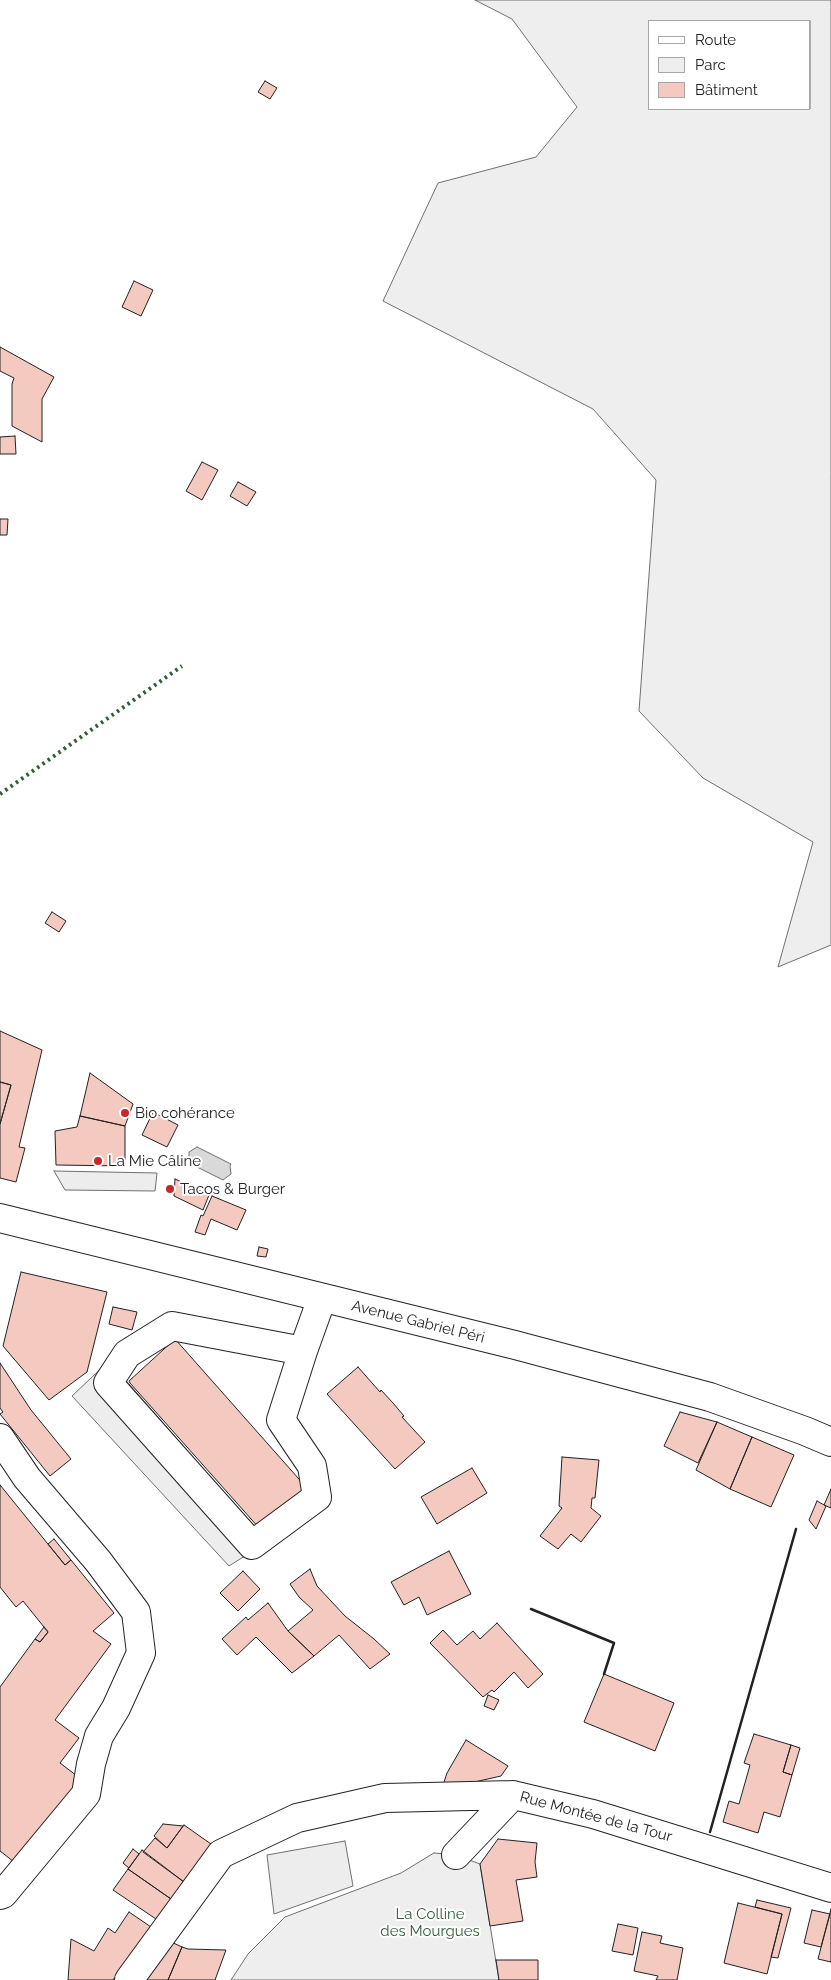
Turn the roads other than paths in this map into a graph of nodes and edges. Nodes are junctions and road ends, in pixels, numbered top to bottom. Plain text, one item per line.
1 (0, 1218) edge
2 (322, 1298) junction
3 (303, 1350) junction
4 (0, 1438) edge
5 (831, 1442) edge
6 (513, 1795) junction
7 (456, 1855) dead end
8 (831, 1888) edge
9 (0, 1895) edge
10 (128, 1980) edge

1 - 2 main road, Avenue Gabriel Péri
2 - 3 main road
2 - 5 main road, Avenue Gabriel Péri
3 - 3 main road
4 - 9 main road
6 - 7 main road
6 - 8 main road, Rue Montée de la Tour
6 - 10 main road, Rue Montée de la Tour

